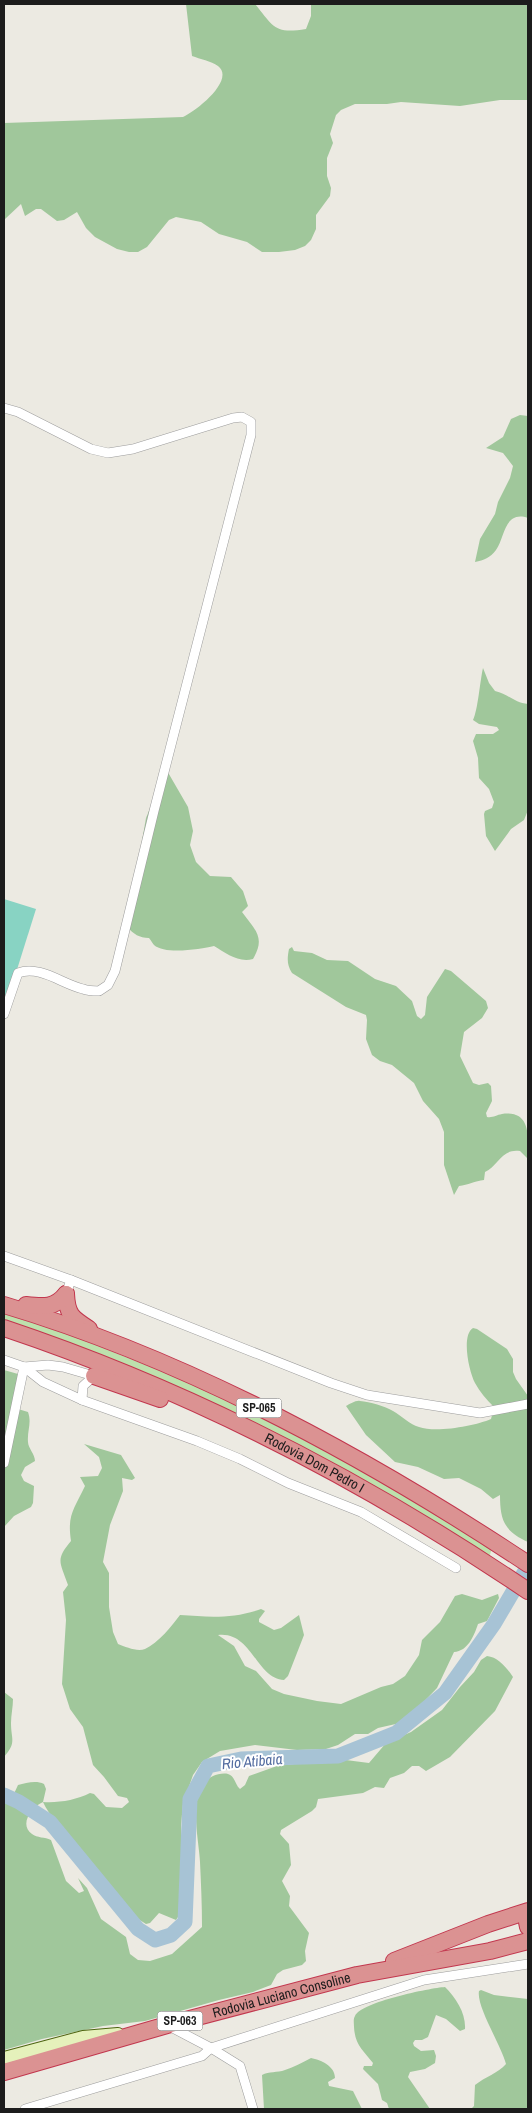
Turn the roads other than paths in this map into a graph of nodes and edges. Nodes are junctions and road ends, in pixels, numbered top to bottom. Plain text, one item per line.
1 (4, 408) edge
2 (4, 1014) edge
3 (4, 1256) edge
4 (69, 1287) junction
5 (4, 1303) edge
6 (4, 1328) edge
7 (111, 1342) junction
8 (4, 1360) edge
9 (24, 1367) junction
10 (94, 1376) junction
11 (82, 1400) junction
12 (528, 1404) edge
13 (294, 1450) junction
14 (4, 1463) edge
15 (528, 1564) edge
16 (456, 1568) dead end
17 (528, 1591) edge
18 (528, 1911) edge
19 (528, 1918) edge
20 (528, 1927) edge
21 (528, 1941) edge
22 (528, 1964) edge
23 (357, 1975) junction
24 (167, 2024) junction
25 (86, 2042) junction
26 (211, 2048) junction
27 (4, 2058) edge
28 (4, 2072) edge
29 (25, 2109) edge
30 (253, 2109) edge

1 - 2 street
3 - 4 street
4 - 5 highway
4 - 7 highway
4 - 12 street
5 - 7 highway, Rodovia Dom Pedro I / SP-065
6 - 13 highway, Rodovia Dom Pedro I / SP-065
7 - 15 highway, Rodovia Dom Pedro I / SP-065
8 - 9 street
9 - 10 street
9 - 11 street
9 - 14 street
10 - 11 street
10 - 13 highway
11 - 16 street
13 - 17 highway, Rodovia Dom Pedro I / SP-065
18 - 23 highway, Rodovia Luciano Consoline / SP-063
19 - 20 highway
21 - 23 highway, Rodovia Luciano Consoline / SP-063
22 - 26 street
23 - 24 highway, Rodovia Luciano Consoline / SP-063
24 - 25 highway, Rodovia Luciano Consoline / SP-063
24 - 26 street
25 - 27 main road
25 - 28 highway, Rodovia Luciano Consoline / SP-063
26 - 29 street
26 - 30 street

